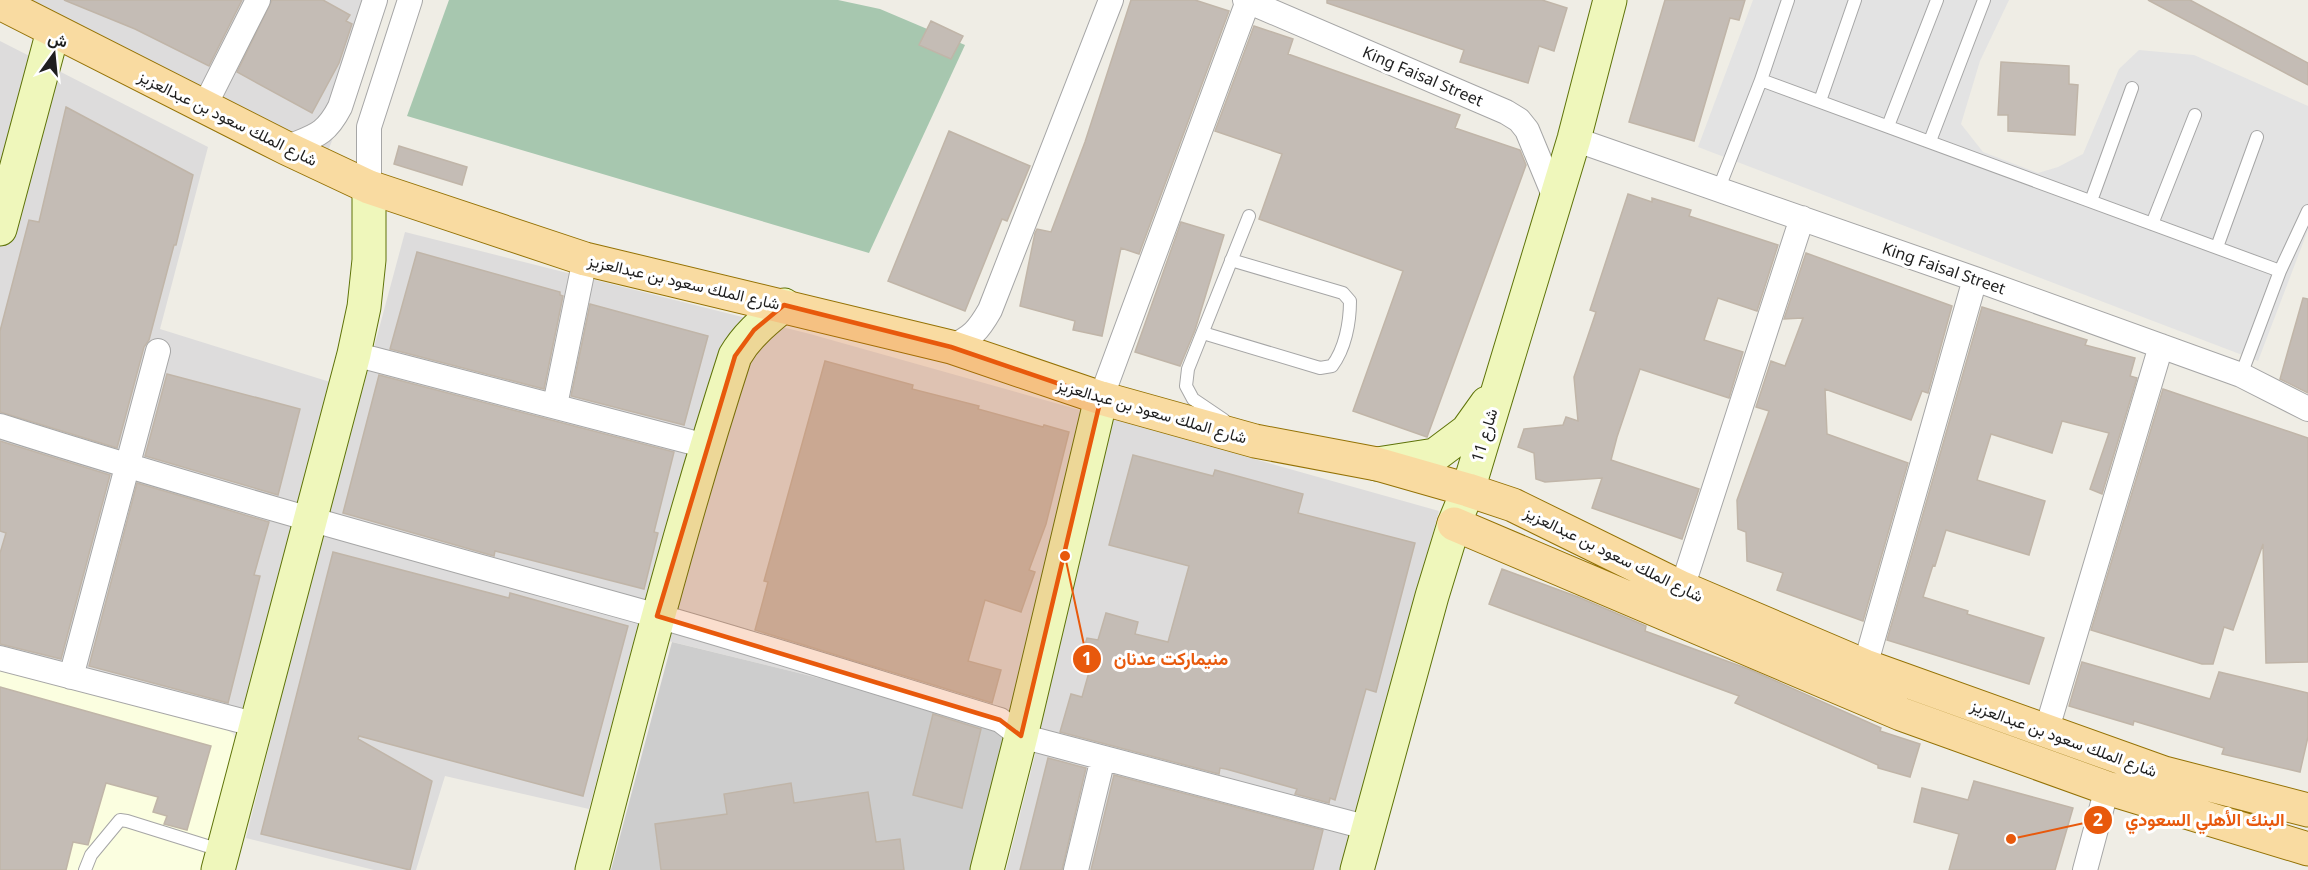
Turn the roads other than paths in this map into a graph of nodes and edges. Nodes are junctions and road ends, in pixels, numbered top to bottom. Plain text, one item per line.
1 (258, 0) edge
2 (375, 0) edge
3 (410, 0) edge
4 (1111, 0) edge
5 (1610, 0) edge
6 (1788, 0) edge
7 (1855, 0) edge
8 (1937, 0) edge
9 (1984, 0) edge
10 (1247, 1) edge
11 (0, 3) edge
12 (53, 31) junction
13 (1761, 80) junction
14 (2132, 88) dead end
15 (1820, 101) junction
16 (204, 107) junction
17 (2195, 115) dead end
18 (1888, 126) junction
19 (2258, 137) dead end
20 (1574, 139) junction
21 (1930, 141) junction
22 (286, 148) junction
23 (369, 187) junction
24 (1719, 188) junction
25 (1556, 200) junction
26 (2091, 201) junction
27 (2308, 211) edge
28 (1249, 216) dead end
29 (1802, 218) junction
30 (2152, 224) junction
31 (0, 229) edge
32 (2217, 247) junction
33 (585, 259) junction
34 (1231, 260) junction
35 (2280, 271) junction
36 (1975, 279) junction
37 (784, 305) junction
38 (1203, 333) junction
39 (2161, 346) junction
40 (951, 347) junction
41 (158, 351) dead end
42 (354, 354) junction
43 (2241, 375) junction
44 (1499, 387) junction
45 (1101, 398) junction
46 (555, 405) junction
47 (2308, 409) edge
48 (0, 426) edge
49 (1255, 441) junction
50 (706, 446) junction
51 (1377, 464) junction
52 (127, 467) junction
53 (1468, 490) junction
54 (312, 521) junction
55 (1454, 524) junction
56 (1682, 588) junction
57 (657, 616) junction
58 (0, 658) edge
59 (1865, 666) junction
60 (71, 677) junction
61 (257, 725) junction
62 (2046, 732) junction
63 (1022, 736) junction
64 (1103, 758) junction
65 (2164, 773) junction
66 (2107, 788) junction
67 (2308, 810) edge
68 (1369, 828) junction
69 (2308, 849) edge
70 (221, 861) edge
71 (85, 870) edge
72 (592, 870) edge
73 (987, 870) edge
74 (1076, 870) edge
75 (1358, 870) edge
76 (2085, 870) edge

1 - 16 street
2 - 22 street
3 - 23 street
4 - 40 street
5 - 20 street, شارع 11
6 - 13 lane
7 - 15 lane
8 - 18 lane
9 - 21 lane
10 - 25 street, King Faisal Street
10 - 45 street
11 - 12 main road, شارع الملك سعود بن عبدالعزيز
12 - 16 main road, شارع الملك سعود بن عبدالعزيز
12 - 31 street
13 - 15 lane
13 - 24 lane
14 - 26 lane
15 - 18 lane
16 - 22 main road, شارع الملك سعود بن عبدالعزيز
17 - 30 lane
18 - 21 lane
19 - 32 lane
20 - 24 street, King Faisal Street
20 - 25 street, شارع 11
21 - 26 lane
22 - 23 main road, شارع الملك سعود بن عبدالعزيز
23 - 33 main road, شارع الملك سعود بن عبدالعزيز
23 - 42 street
24 - 29 street, King Faisal Street
25 - 44 street, شارع 11
26 - 30 lane
27 - 35 lane
28 - 34 lane
29 - 36 street, King Faisal Street
29 - 56 street
30 - 32 lane
32 - 35 lane
33 - 37 main road, شارع الملك سعود بن عبدالعزيز
33 - 46 street
34 - 38 lane
34 - 38 lane
35 - 43 lane
36 - 39 street, King Faisal Street
36 - 59 street
37 - 40 main road, شارع الملك سعود بن عبدالعزيز
37 - 50 street
38 - 49 lane
39 - 43 street, King Faisal Street
39 - 62 street
40 - 45 main road, شارع الملك سعود بن عبدالعزيز
41 - 52 street
42 - 46 street
42 - 54 street
43 - 47 street, King Faisal Street
44 - 51 street
44 - 53 street, شارع 11
45 - 49 main road, شارع الملك سعود بن عبدالعزيز
45 - 63 street
46 - 50 street
48 - 52 street
49 - 51 main road, شارع الملك سعود بن عبدالعزيز
50 - 57 street
51 - 53 main road, شارع الملك سعود بن عبدالعزيز
52 - 54 street
52 - 60 street
53 - 55 street, شارع 11
53 - 56 main road, شارع الملك سعود بن عبدالعزيز
54 - 57 street
54 - 61 street
55 - 66 main road, شارع الملك سعود بن عبدالعزيز
55 - 68 street, شارع 11
56 - 59 main road, شارع الملك سعود بن عبدالعزيز
57 - 63 street
57 - 72 street
58 - 60 street
59 - 62 main road, شارع الملك سعود بن عبدالعزيز
60 - 61 street
61 - 70 street
62 - 65 main road, شارع الملك سعود بن عبدالعزيز
63 - 64 street
63 - 73 street
64 - 68 street
64 - 74 street
65 - 66 street
65 - 67 main road, شارع الملك سعود بن عبدالعزيز
66 - 69 main road, شارع الملك سعود بن عبدالعزيز
66 - 76 street
68 - 75 street, شارع 11
70 - 71 lane

